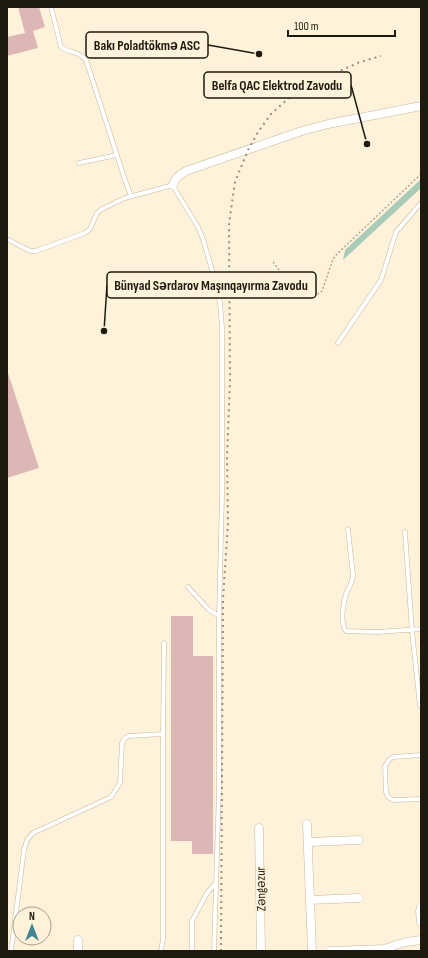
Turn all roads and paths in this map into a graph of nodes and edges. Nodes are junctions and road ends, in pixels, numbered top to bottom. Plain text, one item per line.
1 (51, 7) edge
2 (421, 106) edge
3 (117, 155) junction
4 (79, 163) dead end
5 (421, 174) edge
6 (174, 185) junction
7 (131, 196) junction
8 (421, 203) edge
9 (7, 239) edge
10 (273, 262) dead end
11 (338, 343) dead end
12 (348, 529) dead end
13 (405, 532) dead end
14 (188, 587) dead end
15 (219, 616) junction
16 (421, 629) edge
17 (412, 631) junction
18 (164, 643) dead end
19 (420, 706) edge
20 (163, 734) junction
21 (421, 756) edge
22 (421, 799) edge
23 (307, 824) dead end
24 (259, 828) dead end
25 (359, 840) dead end
26 (308, 842) junction
27 (215, 884) junction
28 (360, 898) dead end
29 (310, 900) junction
30 (421, 907) edge
31 (421, 922) edge
32 (78, 940) dead end
33 (421, 940) edge
34 (192, 949) dead end
35 (11, 951) edge
36 (78, 951) edge
37 (161, 951) edge
38 (214, 951) edge
39 (261, 951) edge
40 (312, 951) edge
41 (330, 951) edge

1 - 3 lane
2 - 6 street
3 - 4 lane
3 - 7 lane
5 - 10 path
6 - 7 lane
6 - 15 lane
7 - 9 lane
8 - 11 lane
12 - 17 lane
13 - 17 lane
14 - 15 lane
15 - 27 lane
16 - 17 lane
17 - 19 lane
18 - 20 lane
20 - 35 lane
20 - 37 lane
21 - 22 lane
23 - 26 street
24 - 39 street, Zəngəzur
25 - 26 street
26 - 29 street
27 - 34 lane
27 - 38 lane
28 - 29 street
29 - 40 street
30 - 31 street
32 - 36 street
33 - 41 street

